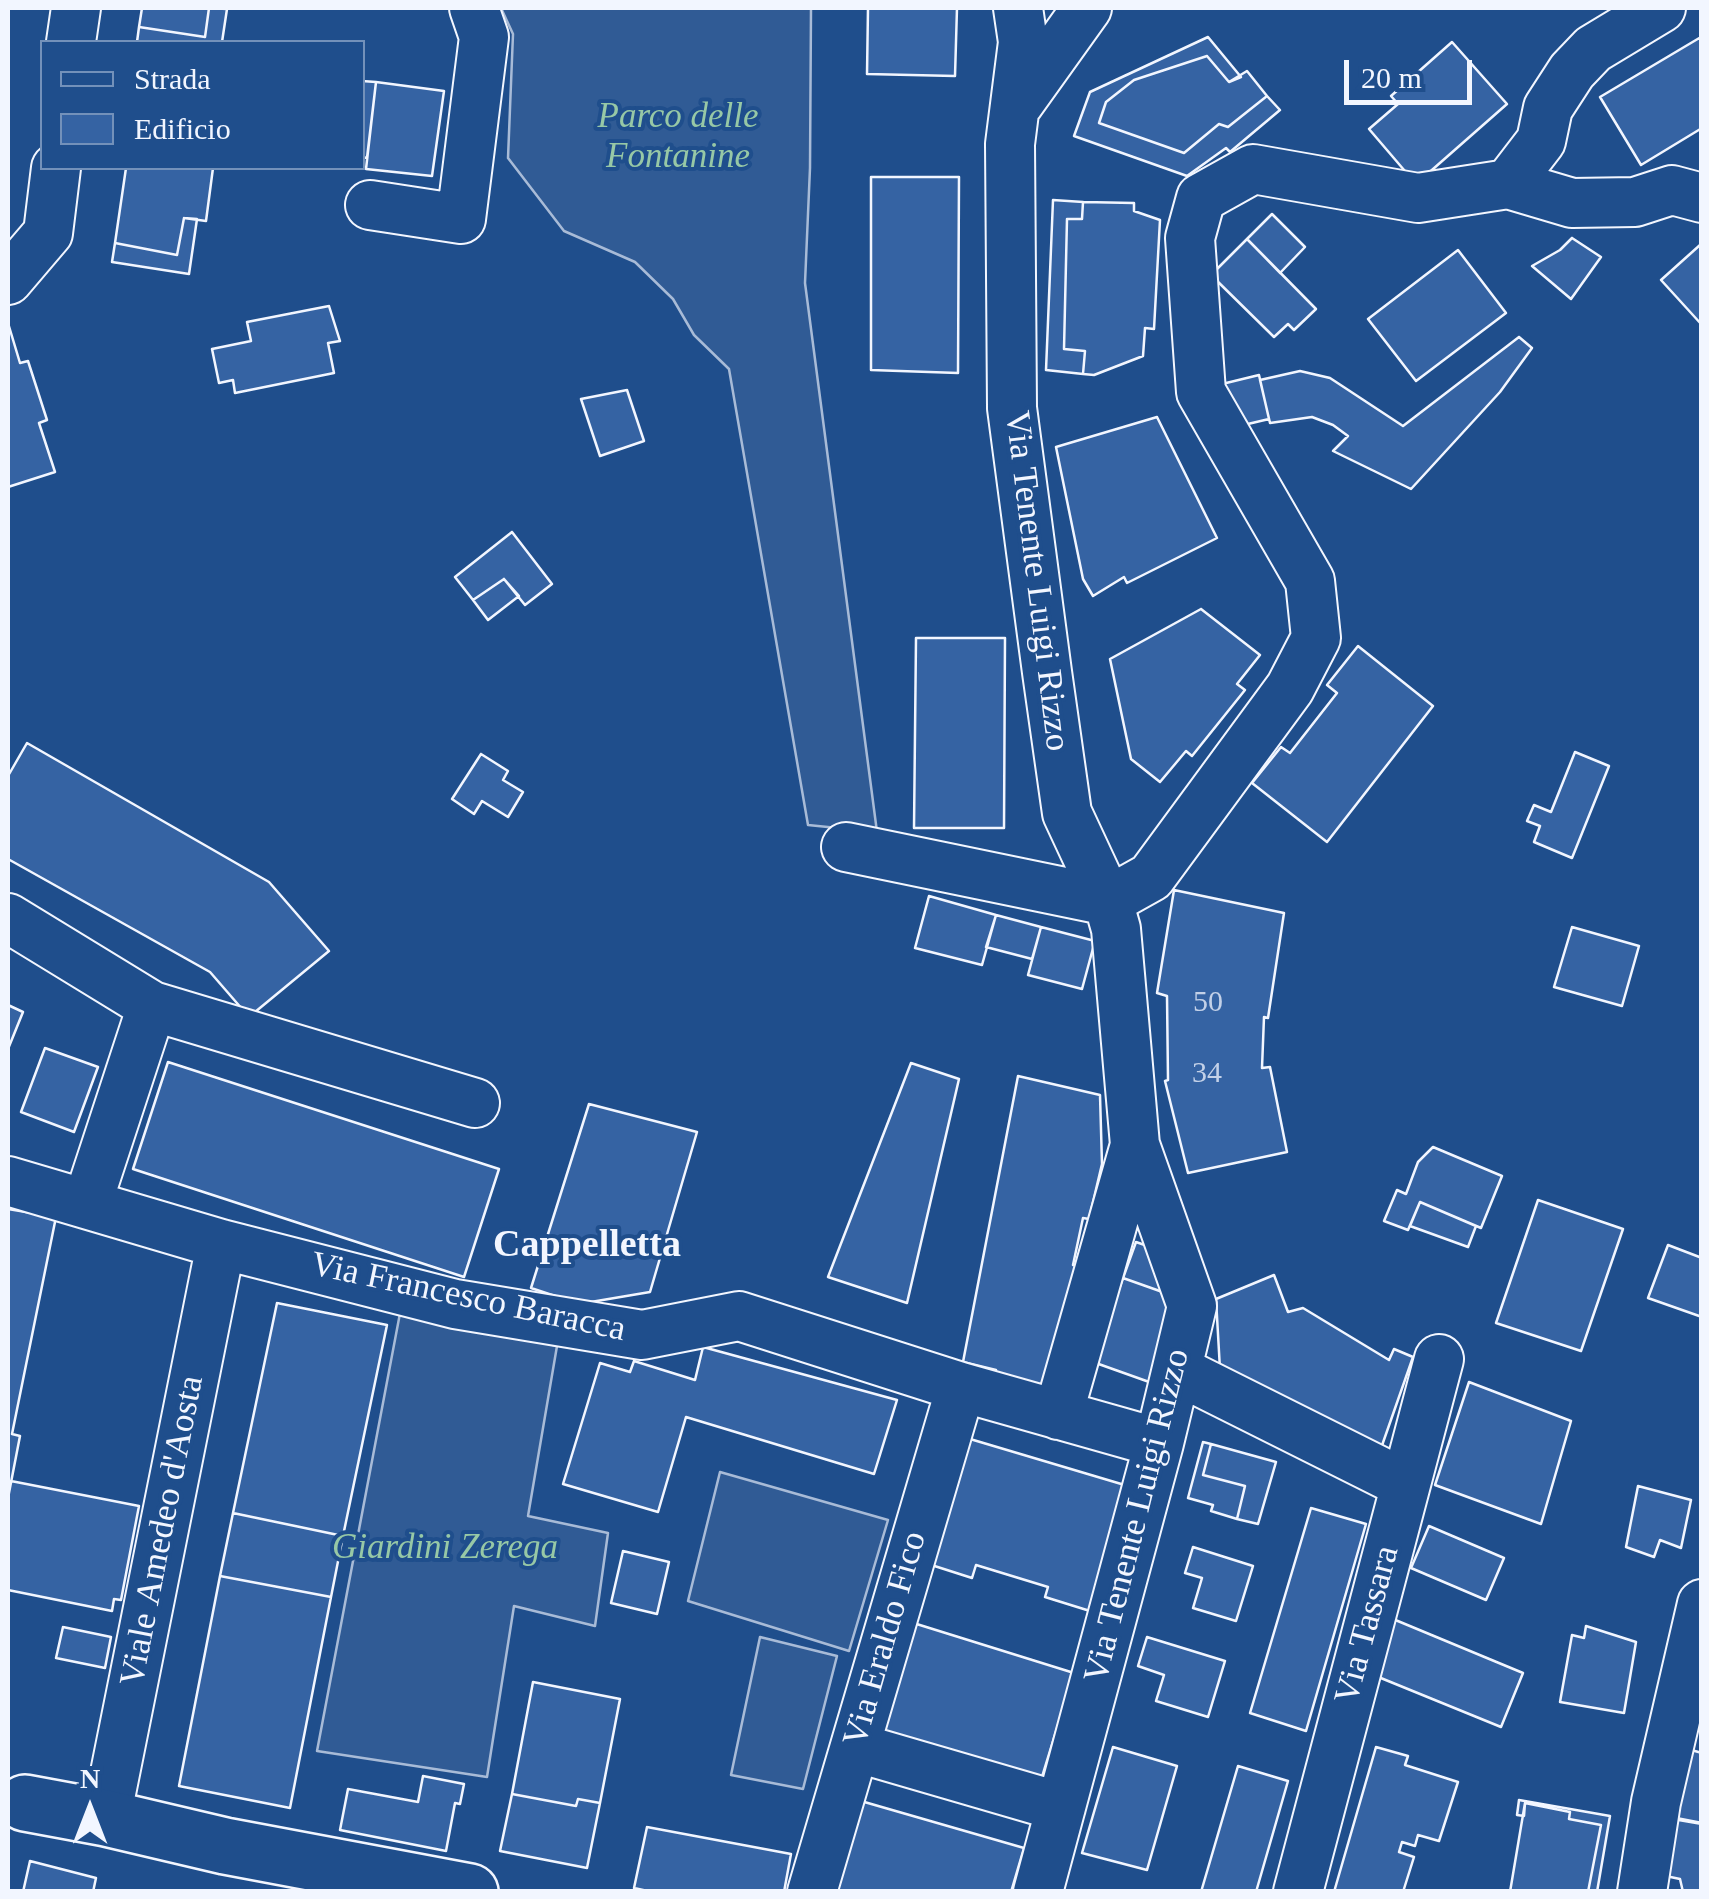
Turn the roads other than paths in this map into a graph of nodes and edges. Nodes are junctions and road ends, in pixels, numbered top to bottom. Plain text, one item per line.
1 (76, 8) edge
2 (474, 8) edge
3 (1018, 8) edge
4 (1087, 8) edge
5 (1661, 8) edge
6 (71, 40) edge
7 (1014, 110) junction
8 (56, 170) edge
9 (1508, 184) junction
10 (1702, 198) edge
11 (370, 204) dead end
12 (8, 280) edge
13 (846, 846) dead end
14 (1108, 901) junction
15 (8, 918) edge
16 (152, 1006) junction
17 (475, 1103) dead end
18 (1135, 1145) junction
19 (8, 1181) edge
20 (88, 1204) junction
21 (221, 1244) junction
22 (1440, 1359) dead end
23 (1177, 1370) junction
24 (961, 1386) junction
25 (1058, 1415) junction
26 (1160, 1443) junction
27 (1405, 1484) junction
28 (1702, 1604) edge
29 (855, 1747) junction
30 (13, 1802) edge
31 (1061, 1807) junction
32 (106, 1818) junction
33 (470, 1892) edge
34 (812, 1892) edge
35 (1038, 1892) edge
36 (1298, 1892) edge
37 (1642, 1892) edge

1 - 6 street
2 - 11 street
3 - 7 street, Via Tenente Luigi Rizzo
4 - 7 street
5 - 9 street
7 - 14 street, Via Tenente Luigi Rizzo
8 - 12 street
9 - 10 street
9 - 14 street
13 - 14 street
14 - 18 street, Via Tenente Luigi Rizzo
15 - 16 street
16 - 17 street
16 - 20 street
18 - 23 street, Via Tenente Luigi Rizzo
18 - 25 street, Via Tenente Luigi Rizzo
19 - 20 street, Via Francesco Baracca
20 - 21 street, Via Francesco Baracca
21 - 24 street, Via Francesco Baracca
21 - 32 street, Viale Amedeo d'Aosta
22 - 27 street, Via Tassara
23 - 26 street, Via Tenente Luigi Rizzo
23 - 27 street
24 - 25 street, Via Francesco Baracca
24 - 29 street, Via Eraldo Fico
25 - 26 street, Via Francesco Baracca
26 - 31 street, Via Tenente Luigi Rizzo
27 - 36 street, Via Tassara
28 - 37 street
29 - 31 street
29 - 34 street, Via Eraldo Fico
30 - 32 main road
31 - 35 street, Via Tenente Luigi Rizzo
32 - 33 main road

